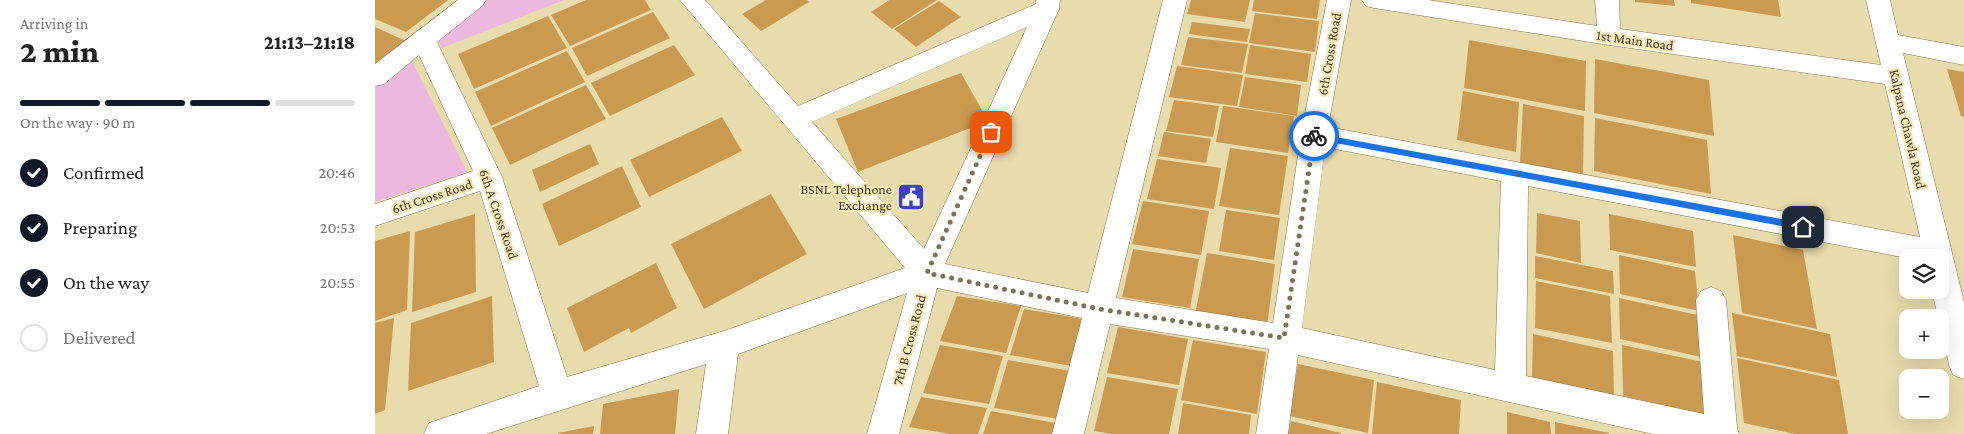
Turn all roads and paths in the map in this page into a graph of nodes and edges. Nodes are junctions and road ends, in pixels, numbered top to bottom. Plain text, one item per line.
1 (474, 0) edge
2 (692, 0) edge
3 (1175, 0) edge
4 (1339, 0) edge
5 (1374, 0) edge
6 (1607, 0) edge
7 (1878, 0) edge
8 (1041, 3) edge
9 (1414, 3) edge
10 (1609, 36) junction
11 (424, 40) junction
12 (1888, 42) junction
13 (1964, 56) edge
14 (1896, 76) junction
15 (375, 77) edge
16 (793, 119) junction
17 (1314, 135) junction
18 (1515, 173) junction
19 (489, 177) junction
20 (375, 215) edge
21 (1899, 249) edge
22 (1937, 249) edge
23 (927, 273) junction
24 (1949, 290) edge
25 (1711, 300) dead end
26 (1100, 309) junction
27 (1959, 322) edge
28 (1284, 338) junction
29 (724, 345) junction
30 (1964, 365) edge
31 (1510, 387) junction
32 (557, 394) junction
33 (440, 434) edge
34 (712, 434) edge
35 (883, 434) edge
36 (1068, 434) edge
37 (1273, 434) edge
38 (1722, 434) edge

1 - 11 street
2 - 16 street
3 - 26 street
4 - 17 street, 6th Cross Road
5 - 9 street, 1st Main Road
6 - 10 street
7 - 12 street, Kalpana Chawla Road
8 - 16 street
8 - 23 street, 7th B Cross Road
9 - 10 street, 1st Main Road
10 - 14 street, 1st Main Road
11 - 15 street
11 - 19 street, 6th A Cross Road
12 - 13 street
12 - 14 street, Kalpana Chawla Road
14 - 22 street, Kalpana Chawla Road
16 - 23 street
17 - 18 street
17 - 28 street, 6th Cross Road
18 - 21 street
18 - 31 street
19 - 20 street, 6th Cross Road
19 - 32 street, 6th A Cross Road
23 - 26 street
23 - 29 street
23 - 35 street, 7th B Cross Road
24 - 27 street, Kalpana Chawla Road
25 - 38 street
26 - 28 street
26 - 36 street
27 - 30 street, Kalpana Chawla Road
28 - 31 street
28 - 37 street, 6th Cross Road
29 - 32 street
29 - 34 street
31 - 38 street
32 - 33 street

